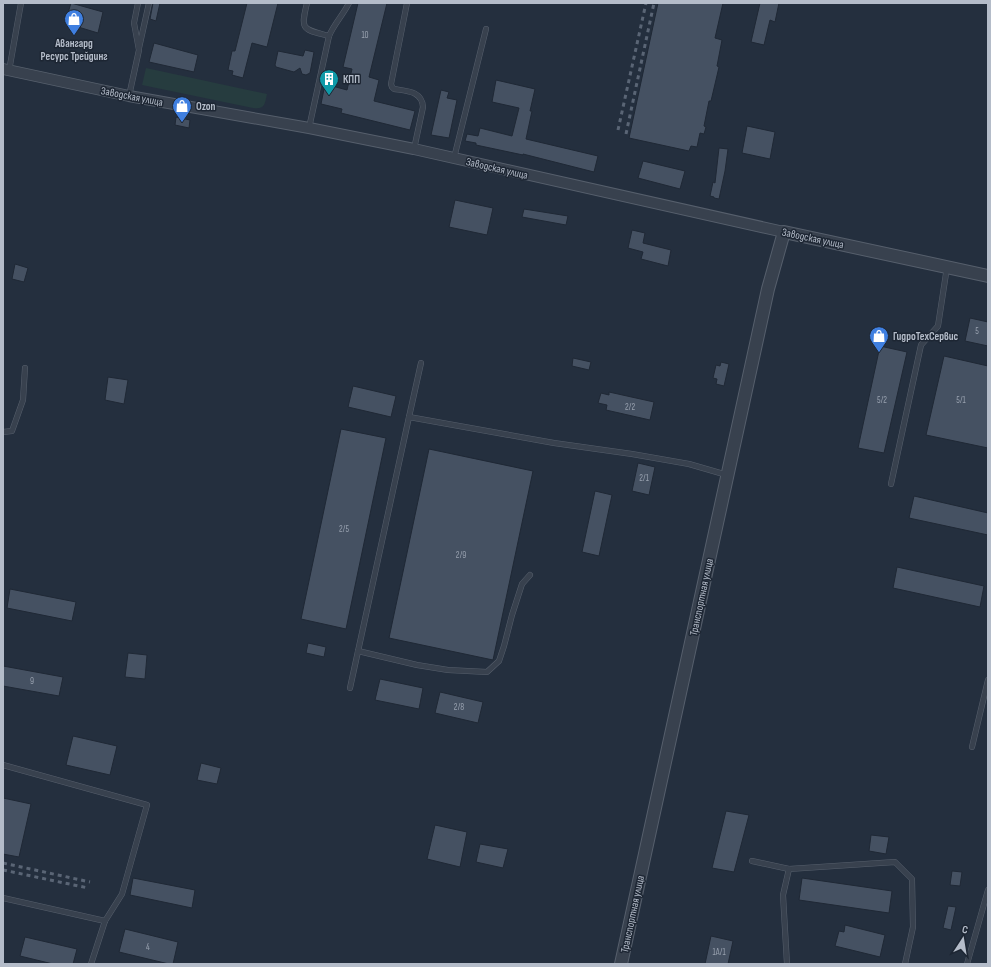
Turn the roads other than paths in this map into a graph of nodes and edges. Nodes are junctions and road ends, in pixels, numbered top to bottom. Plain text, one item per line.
1 (21, 3) edge
2 (138, 3) edge
3 (149, 3) edge
4 (307, 3) edge
5 (349, 3) edge
6 (407, 3) edge
7 (486, 29) dead end
8 (329, 36) junction
9 (139, 50) junction
10 (6, 70) edge
11 (129, 96) junction
12 (309, 128) junction
13 (414, 149) junction
14 (454, 158) junction
15 (784, 232) junction
16 (947, 267) junction
17 (988, 276) edge
18 (421, 363) dead end
19 (25, 368) dead end
20 (409, 417) junction
21 (3, 432) edge
22 (727, 476) junction
23 (891, 484) dead end
24 (530, 575) dead end
25 (358, 651) junction
26 (988, 680) edge
27 (350, 688) dead end
28 (972, 747) dead end
29 (3, 766) edge
30 (752, 861) dead end
31 (789, 869) junction
32 (988, 890) edge
33 (3, 898) edge
34 (105, 921) junction
35 (91, 964) edge
36 (621, 964) edge
37 (787, 964) edge
38 (905, 964) edge
39 (967, 964) edge

1 - 10 lane
2 - 9 lane
3 - 9 lane
4 - 8 lane
5 - 8 lane
6 - 13 lane
7 - 14 lane
8 - 12 lane
9 - 11 lane
10 - 11 street, Заводская улица
11 - 12 street, Заводская улица
12 - 13 street, Заводская улица
13 - 14 street, Заводская улица
14 - 15 street, Заводская улица
15 - 16 street, Заводская улица
15 - 22 street, Транспортная улица
16 - 17 street, Заводская улица
16 - 23 lane
18 - 20 lane
19 - 21 lane
20 - 22 lane
20 - 25 lane
22 - 36 street, Транспортная улица
24 - 25 lane
25 - 27 lane
26 - 28 lane
29 - 34 lane
30 - 31 lane
31 - 37 lane
31 - 38 lane
32 - 39 lane
33 - 34 lane
34 - 35 lane

